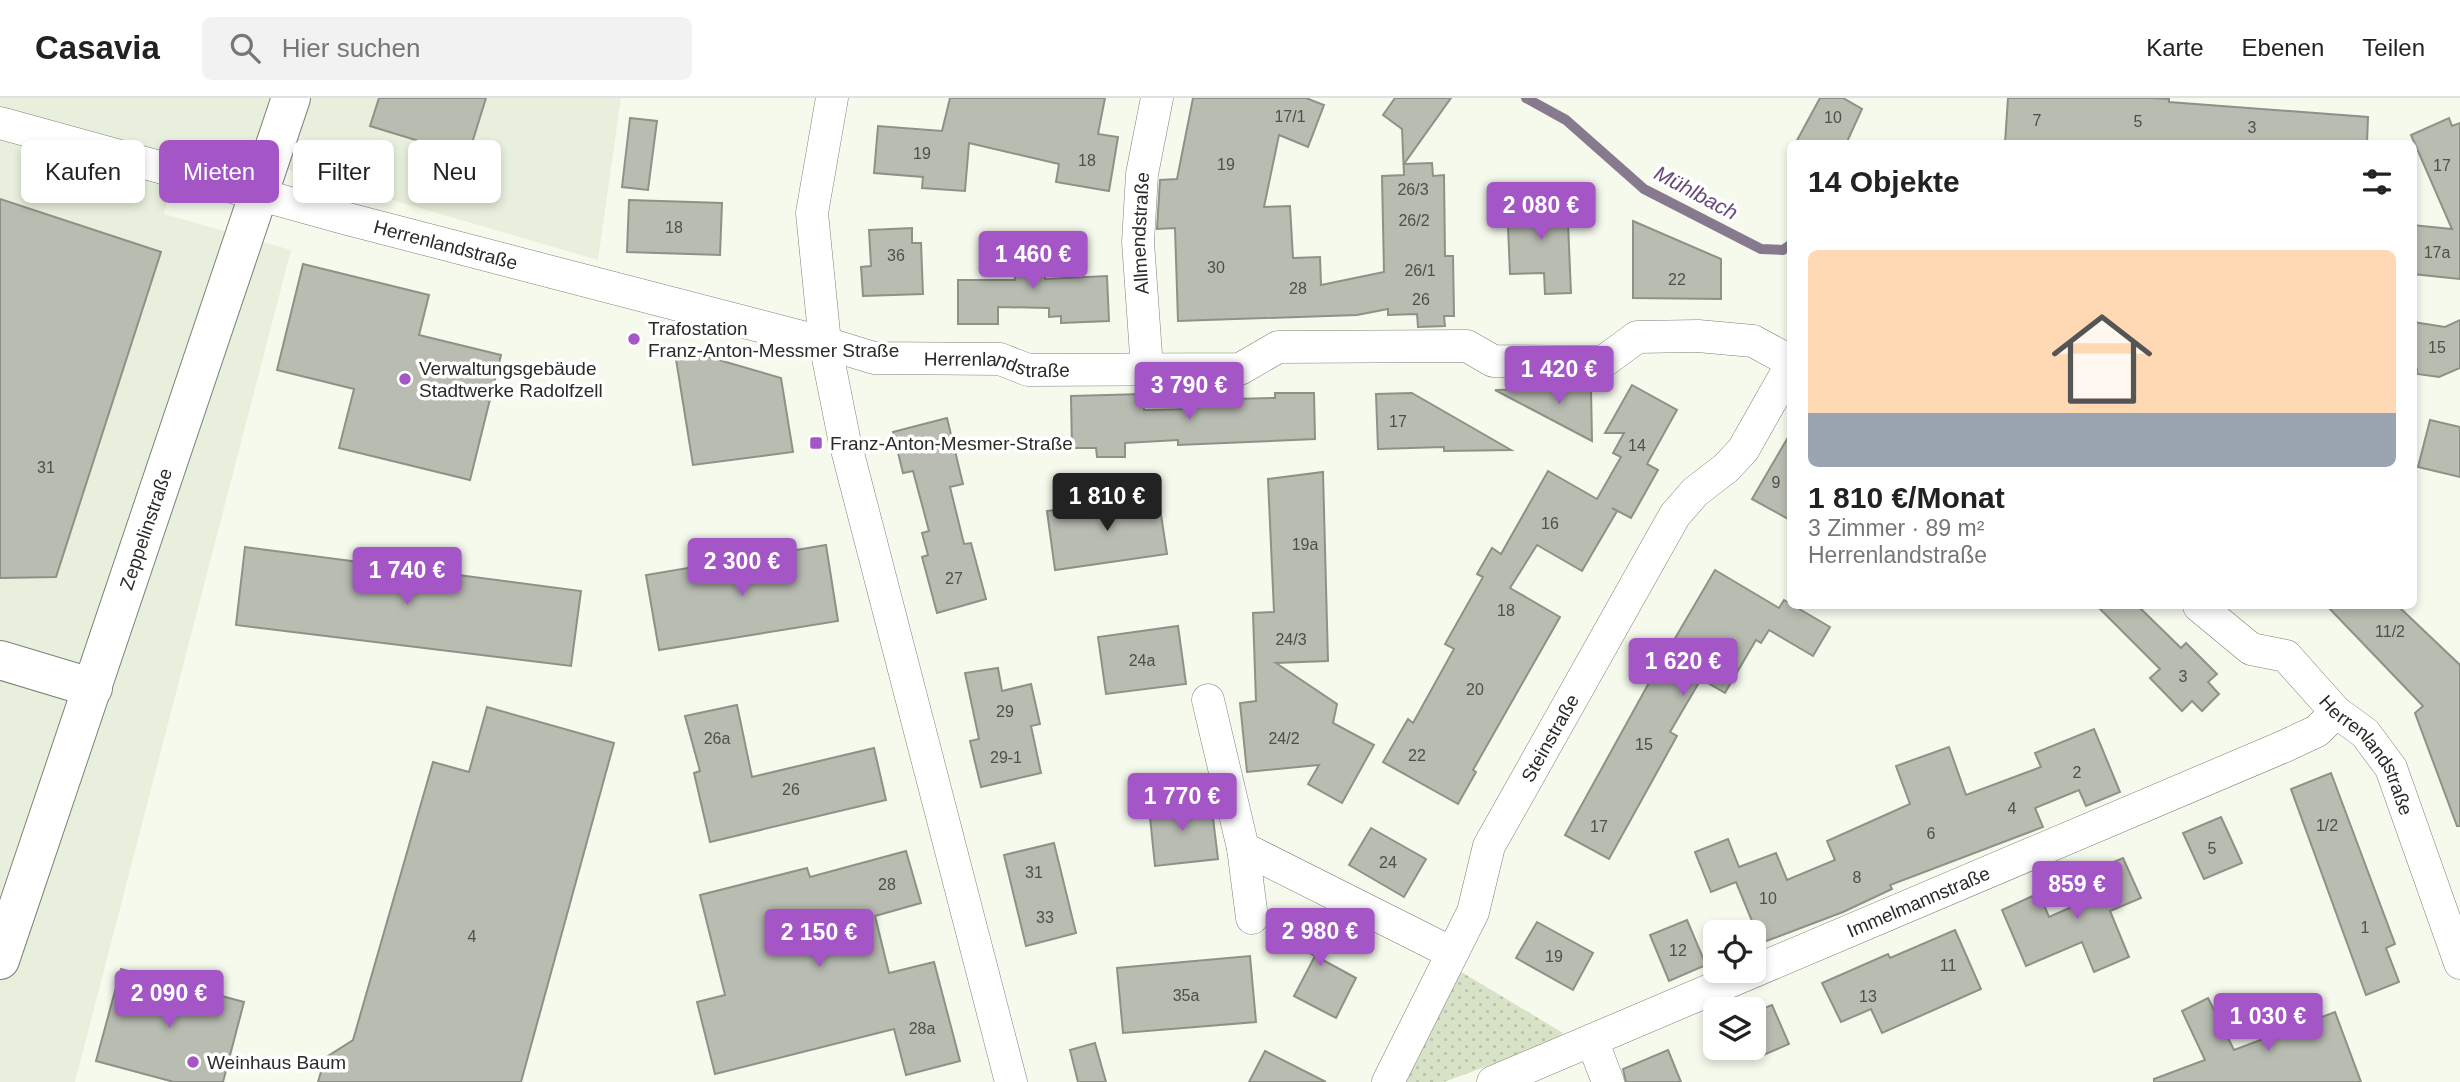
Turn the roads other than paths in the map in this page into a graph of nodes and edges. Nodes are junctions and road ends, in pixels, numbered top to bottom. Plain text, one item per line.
1 (290, 98) edge
2 (832, 98) edge
3 (1157, 98) edge
4 (0, 123) edge
5 (276, 140) edge
6 (159, 168) edge
7 (279, 201) edge
8 (254, 203) edge
9 (825, 343) junction
10 (1787, 359) edge
11 (1147, 369) junction
12 (1787, 372) edge
13 (2203, 609) edge
14 (0, 660) edge
15 (93, 688) junction
16 (1208, 700) dead end
17 (2336, 712) junction
18 (1243, 848) junction
19 (1252, 918) dead end
20 (1452, 953) junction
21 (0, 960) edge
22 (2460, 963) edge
23 (1592, 1040) junction
24 (1011, 1082) edge
25 (1388, 1082) edge
26 (1493, 1082) edge
27 (1608, 1082) edge

1 - 5 main road, Zeppelinstraße
2 - 9 street
3 - 11 street, Allmendstraße
4 - 6 street, Herrenlandstraße
7 - 9 street, Herrenlandstraße
8 - 15 main road, Zeppelinstraße
9 - 11 street, Herrenlandstraße
9 - 24 street
10 - 11 street, Herrenlandstraße
12 - 20 street, Steinstraße
13 - 17 street, Herrenlandstraße
14 - 15 main road
15 - 21 main road, Zeppelinstraße
16 - 18 street
17 - 22 street, Herrenlandstraße
17 - 23 street, Immelmannstraße
18 - 19 street
18 - 20 street
20 - 25 street, Steinstraße
23 - 26 street, Immelmannstraße
23 - 27 street

